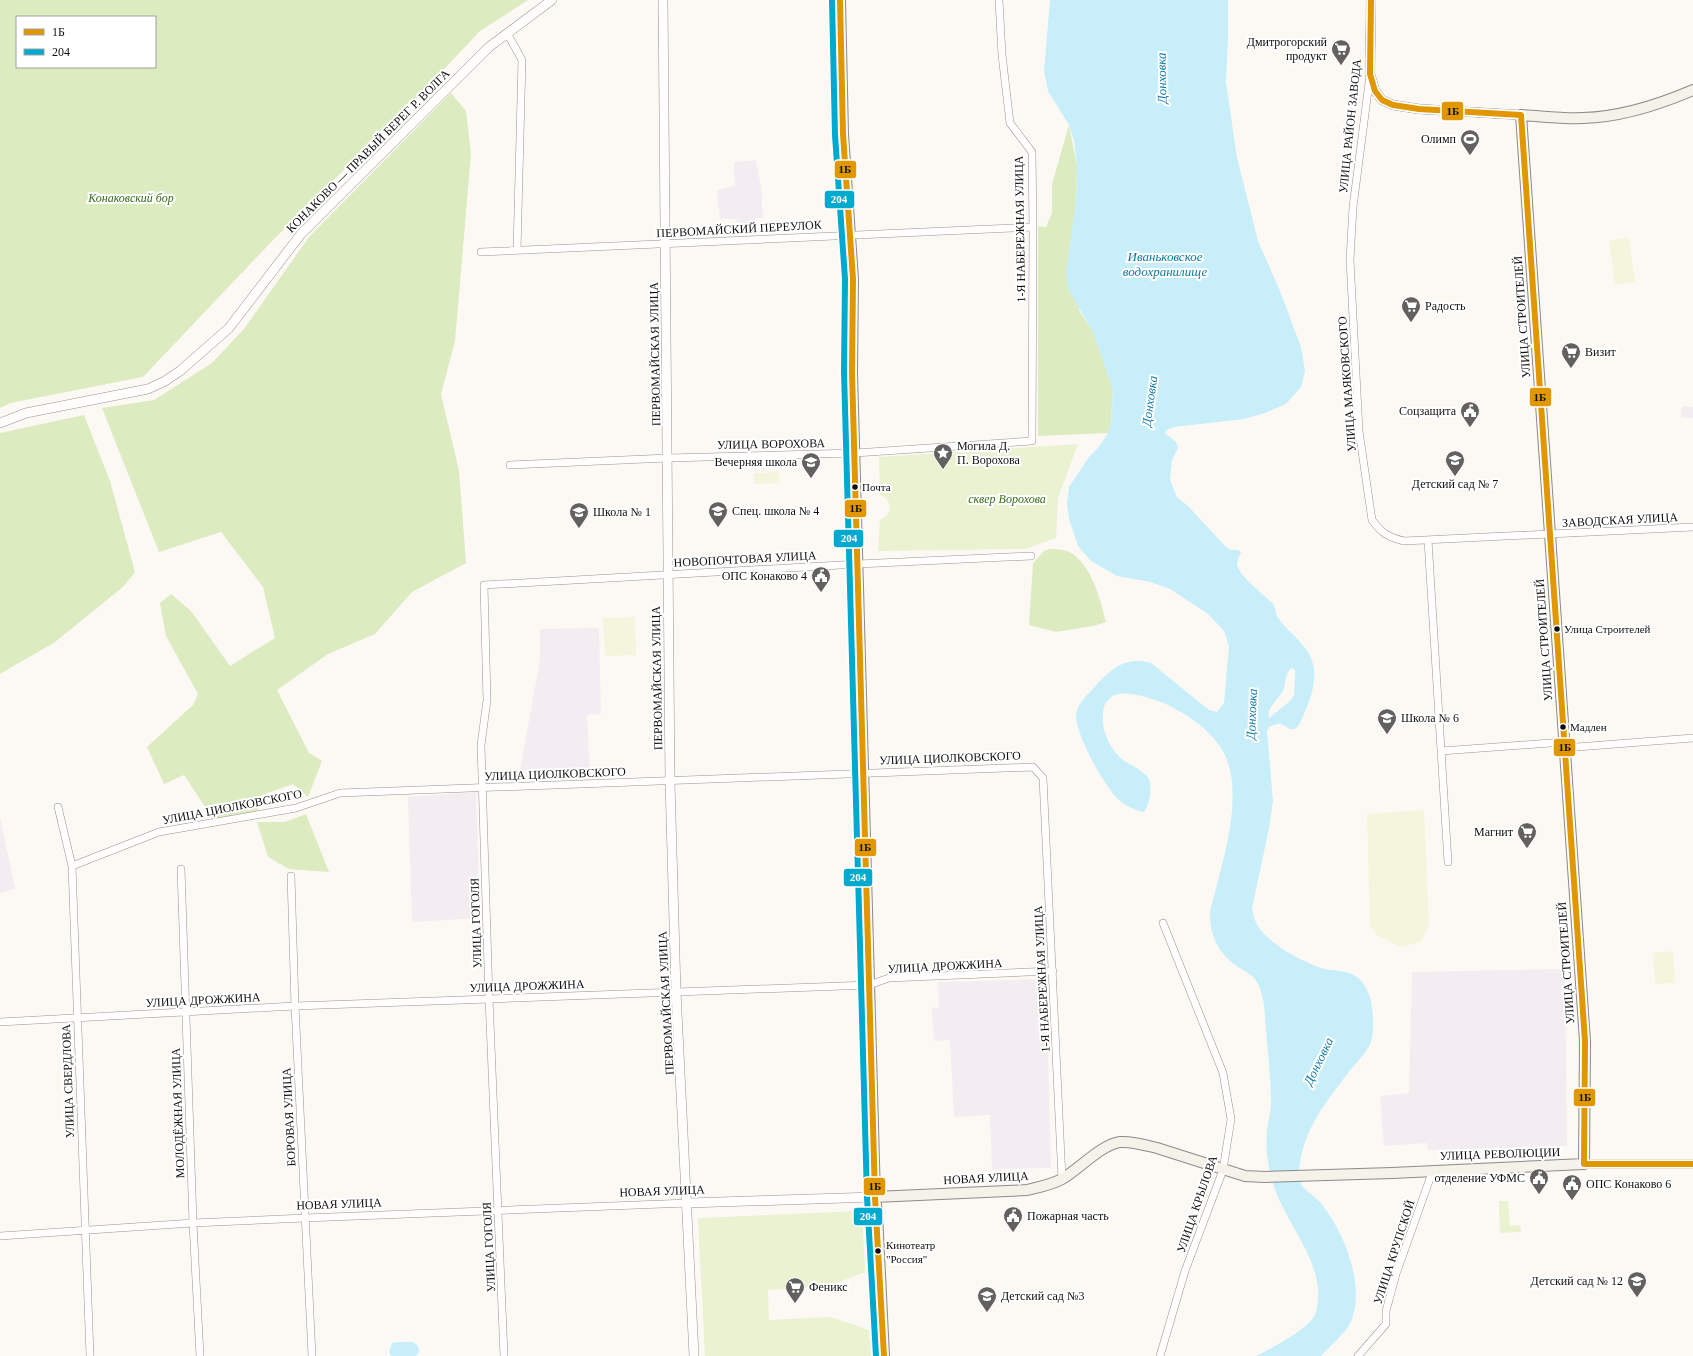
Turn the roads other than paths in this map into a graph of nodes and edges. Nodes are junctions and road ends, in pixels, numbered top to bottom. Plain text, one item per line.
1 (552, 0) edge
2 (663, 0) edge
3 (840, 0) edge
4 (999, 0) edge
5 (1371, 0) edge
6 (507, 33) junction
7 (1370, 74) junction
8 (1693, 90) edge
9 (1521, 115) junction
10 (1353, 207) joint
11 (1033, 227) junction
12 (851, 236) junction
13 (665, 244) junction
14 (517, 250) junction
15 (481, 252) dead end
16 (0, 423) edge
17 (1032, 441) joint
18 (855, 453) junction
19 (668, 458) junction
20 (510, 465) dead end
21 (1693, 527) edge
22 (1550, 535) junction
23 (1428, 540) junction
24 (1404, 541) joint
25 (1031, 556) dead end
26 (858, 564) junction
27 (667, 574) junction
28 (484, 585) joint
29 (1693, 738) edge
30 (1564, 745) junction
31 (1441, 751) junction
32 (864, 772) junction
33 (1044, 778) joint
34 (670, 782) junction
35 (482, 787) junction
36 (58, 807) dead end
37 (1448, 862) dead end
38 (72, 866) junction
39 (181, 869) dead end
40 (291, 876) dead end
41 (1163, 923) dead end
42 (1053, 971) junction
43 (869, 985) junction
44 (676, 992) junction
45 (489, 998) junction
46 (295, 1006) junction
47 (186, 1012) junction
48 (77, 1018) junction
49 (0, 1022) edge
50 (1584, 1164) junction
51 (1693, 1164) edge
52 (1223, 1170) junction
53 (1433, 1170) junction
54 (1308, 1176) joint
55 (1062, 1179) junction
56 (874, 1197) junction
57 (688, 1203) junction
58 (498, 1210) junction
59 (305, 1218) junction
60 (193, 1223) junction
61 (85, 1231) junction
62 (0, 1236) edge
63 (90, 1356) edge
64 (200, 1356) edge
65 (312, 1356) edge
66 (504, 1356) edge
67 (694, 1356) edge
68 (884, 1356) edge
69 (1160, 1356) edge
70 (1358, 1356) edge

1 - 6 street, КОНАКОВО — ПРАВЫЙ БЕРЕГ Р. ВОЛГА
2 - 13 street, ПЕРВОМАЙСКАЯ УЛИЦА
3 - 12 main road
4 - 11 street, 1-Я НАБЕРЕЖНАЯ УЛИЦА
5 - 7 street, УЛИЦА РАЙОН ЗАВОДА
6 - 14 street
6 - 16 street, КОНАКОВО — ПРАВЫЙ БЕРЕГ Р. ВОЛГА
7 - 9 street
7 - 10 street, УЛИЦА РАЙОН ЗАВОДА
8 - 9 main road
9 - 22 main road, УЛИЦА СТРОИТЕЛЕЙ
10 - 24 street, УЛИЦА МАЯКОВСКОГО
11 - 12 street, ПЕРВОМАЙСКИЙ ПЕРЕУЛОК
11 - 17 street, 1-Я НАБЕРЕЖНАЯ УЛИЦА
12 - 13 street, ПЕРВОМАЙСКИЙ ПЕРЕУЛОК
12 - 18 main road
13 - 14 street, ПЕРВОМАЙСКИЙ ПЕРЕУЛОК
13 - 19 street, ПЕРВОМАЙСКАЯ УЛИЦА
14 - 15 street, ПЕРВОМАЙСКИЙ ПЕРЕУЛОК
17 - 18 street, УЛИЦА ВОРОХОВА
18 - 19 street, УЛИЦА ВОРОХОВА
18 - 26 main road
19 - 20 street, УЛИЦА ВОРОХОВА
19 - 27 street, ПЕРВОМАЙСКАЯ УЛИЦА
21 - 22 street, ЗАВОДСКАЯ УЛИЦА
22 - 23 street, ЗАВОДСКАЯ УЛИЦА
22 - 30 main road, УЛИЦА СТРОИТЕЛЕЙ
23 - 24 street, ЗАВОДСКАЯ УЛИЦА
23 - 31 street
25 - 26 street, НОВОПОЧТОВАЯ УЛИЦА
26 - 27 street, НОВОПОЧТОВАЯ УЛИЦА
26 - 32 main road
27 - 28 street, НОВОПОЧТОВАЯ УЛИЦА
27 - 34 street, ПЕРВОМАЙСКАЯ УЛИЦА
28 - 35 street, УЛИЦА ГОГОЛЯ
29 - 30 street
30 - 31 street
30 - 50 main road, УЛИЦА СТРОИТЕЛЕЙ
31 - 37 street
32 - 33 street, УЛИЦА ЦИОЛКОВСКОГО
32 - 34 street, УЛИЦА ЦИОЛКОВСКОГО
32 - 43 main road
33 - 42 street, 1-Я НАБЕРЕЖНАЯ УЛИЦА
34 - 35 street, УЛИЦА ЦИОЛКОВСКОГО
34 - 44 street, ПЕРВОМАЙСКАЯ УЛИЦА
35 - 38 street, УЛИЦА ЦИОЛКОВСКОГО
35 - 45 street, УЛИЦА ГОГОЛЯ
36 - 38 street, УЛИЦА СВЕРДЛОВА
38 - 48 street, УЛИЦА СВЕРДЛОВА
39 - 47 street, МОЛОДЁЖНАЯ УЛИЦА
40 - 46 street, БОРОВАЯ УЛИЦА
41 - 52 street, УЛИЦА КРЫЛОВА
42 - 43 street, УЛИЦА ДРОЖЖИНА
42 - 55 street, 1-Я НАБЕРЕЖНАЯ УЛИЦА
43 - 44 street, УЛИЦА ДРОЖЖИНА
43 - 56 main road
44 - 45 street, УЛИЦА ДРОЖЖИНА
44 - 57 street, ПЕРВОМАЙСКАЯ УЛИЦА
45 - 46 street, УЛИЦА ДРОЖЖИНА
45 - 58 street, УЛИЦА ГОГОЛЯ
46 - 47 street, УЛИЦА ДРОЖЖИНА
46 - 59 street, БОРОВАЯ УЛИЦА
47 - 48 street, УЛИЦА ДРОЖЖИНА
47 - 60 street, МОЛОДЁЖНАЯ УЛИЦА
48 - 49 street, УЛИЦА ДРОЖЖИНА
48 - 61 street, УЛИЦА СВЕРДЛОВА
50 - 51 street, УЛИЦА РЕВОЛЮЦИИ
50 - 53 main road, УЛИЦА РЕВОЛЮЦИИ
52 - 54 main road, НОВАЯ УЛИЦА
52 - 55 main road, НОВАЯ УЛИЦА
52 - 69 street, УЛИЦА КРЫЛОВА
53 - 54 main road, УЛИЦА РЕВОЛЮЦИИ
53 - 70 street, УЛИЦА КРУПСКОЙ
55 - 56 main road, НОВАЯ УЛИЦА
56 - 57 street, НОВАЯ УЛИЦА
56 - 68 main road
57 - 58 street, НОВАЯ УЛИЦА
57 - 67 street, ПЕРВОМАЙСКАЯ УЛИЦА
58 - 59 street, НОВАЯ УЛИЦА
58 - 66 street, УЛИЦА ГОГОЛЯ
59 - 60 street, НОВАЯ УЛИЦА
59 - 65 street, БОРОВАЯ УЛИЦА
60 - 61 street, НОВАЯ УЛИЦА
60 - 64 street, МОЛОДЁЖНАЯ УЛИЦА
61 - 62 street, НОВАЯ УЛИЦА
61 - 63 street, УЛИЦА СВЕРДЛОВА

